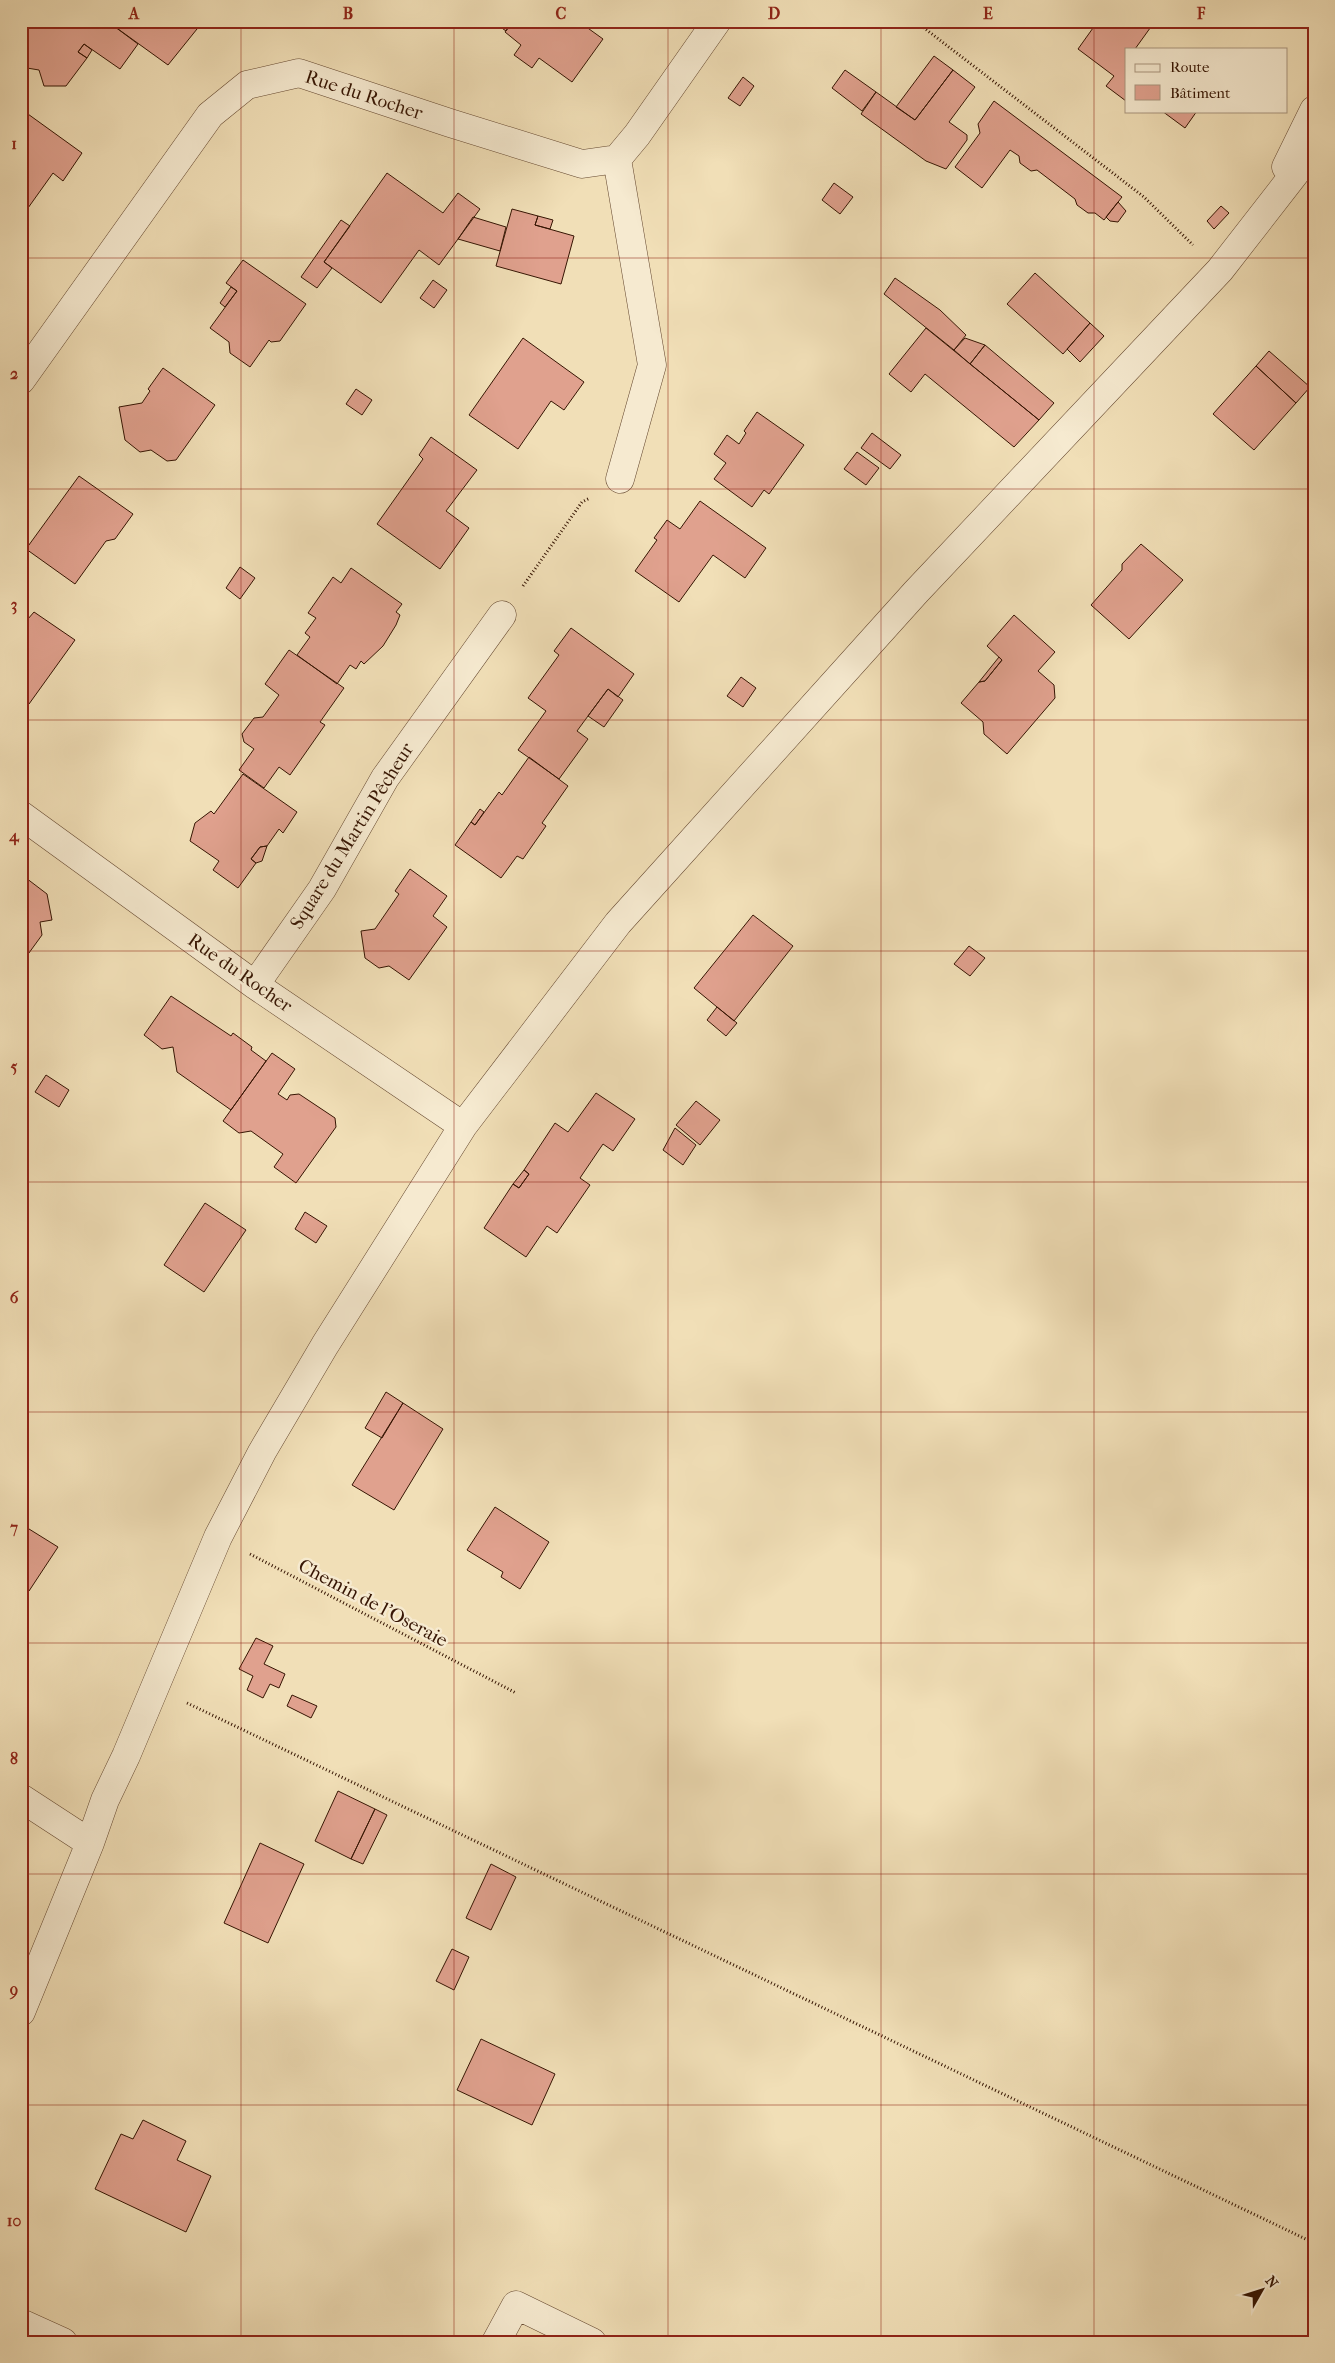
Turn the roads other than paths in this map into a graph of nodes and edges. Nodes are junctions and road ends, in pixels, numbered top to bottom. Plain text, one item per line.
1 (717, 21) edge
2 (1314, 110) edge
3 (1314, 149) edge
4 (617, 159) junction
5 (1265, 212) junction
6 (21, 380) edge
7 (620, 479) road end
8 (502, 615) road end
9 (21, 815) edge
10 (255, 986) junction
11 (463, 1126) junction
12 (21, 1798) edge
13 (90, 1843) junction
14 (21, 2012) edge
15 (21, 2323) edge
16 (62, 2342) edge
17 (496, 2342) edge
18 (592, 2342) edge

1 - 4 street
2 - 5 street
3 - 5 street
4 - 6 street, Rue du Rocher
4 - 7 street
5 - 11 street
8 - 10 street, Square du Martin Pêcheur
9 - 10 street, Rue du Rocher
10 - 11 street, Rue du Rocher
11 - 13 street
12 - 13 street
13 - 14 street
15 - 16 street
17 - 18 street

